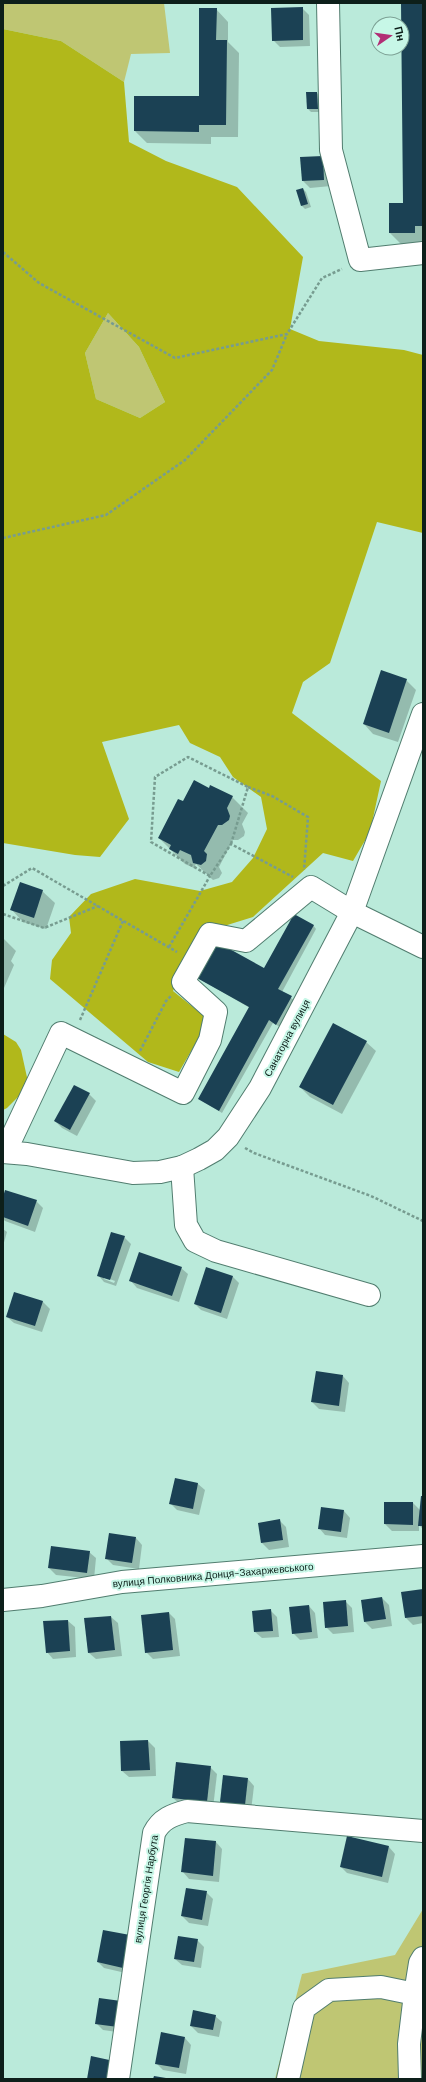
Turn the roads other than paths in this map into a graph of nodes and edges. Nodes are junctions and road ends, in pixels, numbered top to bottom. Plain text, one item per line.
1 (328, 3) edge
2 (423, 253) edge
3 (423, 714) edge
4 (352, 912) junction
5 (423, 947) edge
6 (4, 1152) edge
7 (182, 1167) junction
8 (369, 1295) dead end
9 (423, 1556) edge
10 (3, 1600) edge
11 (423, 1831) edge
12 (423, 1958) edge
13 (419, 1994) edge
14 (118, 2079) edge
15 (288, 2079) edge
16 (410, 2079) edge

1 - 2 street
3 - 4 street, Санаторна вулиця
4 - 5 street
4 - 6 street
4 - 7 street, Санаторна вулиця
6 - 7 street, Санаторна вулиця
7 - 8 street
9 - 10 street, вулиця Полковника Донця-Захаржевського
11 - 14 street, вулиця Георгія Нарбута
12 - 13 street
13 - 15 street
13 - 16 street

